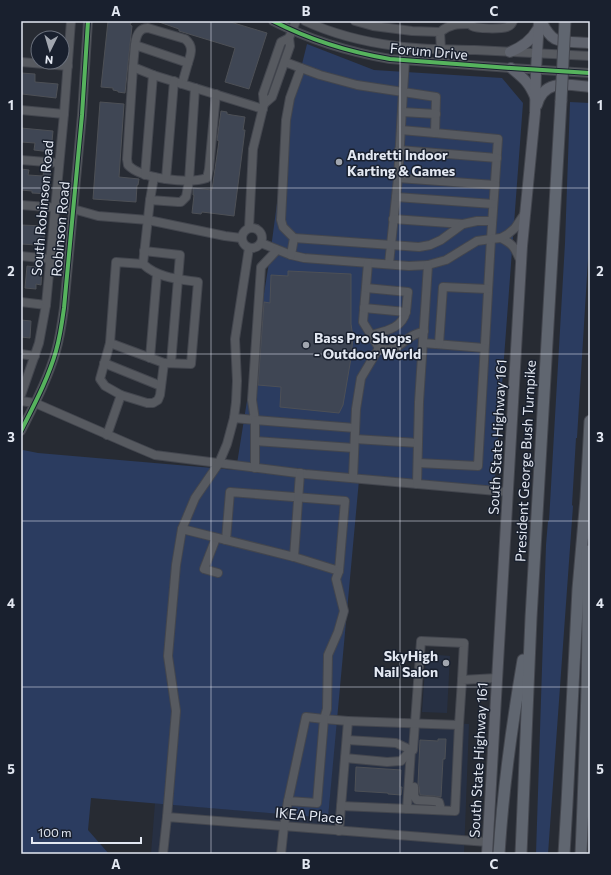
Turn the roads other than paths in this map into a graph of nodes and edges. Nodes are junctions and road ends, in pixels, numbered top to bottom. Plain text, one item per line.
1 (71, 21) edge
2 (88, 21) edge
3 (273, 21) edge
4 (296, 21) edge
5 (305, 21) edge
6 (354, 21) edge
7 (514, 21) edge
8 (564, 21) edge
9 (469, 23) edge
10 (540, 23) edge
11 (440, 32) junction
12 (290, 34) junction
13 (70, 36) edge
14 (590, 43) edge
15 (135, 45) junction
16 (441, 49) junction
17 (510, 52) junction
18 (537, 53) junction
19 (590, 56) edge
20 (405, 60) junction
21 (284, 62) junction
22 (188, 63) junction
23 (133, 67) junction
24 (301, 68) junction
25 (510, 68) junction
26 (68, 70) edge
27 (536, 70) junction
28 (590, 73) edge
29 (153, 75) junction
30 (174, 81) junction
31 (182, 84) junction
32 (590, 87) edge
33 (195, 88) junction
34 (403, 92) junction
35 (216, 94) junction
36 (535, 98) junction
37 (264, 106) junction
38 (21, 110) edge
39 (402, 112) junction
40 (535, 113) junction
41 (64, 114) junction
42 (436, 114) junction
43 (401, 130) junction
44 (435, 133) junction
45 (400, 150) junction
46 (497, 158) junction
47 (21, 160) edge
48 (59, 163) junction
49 (145, 175) junction
50 (154, 177) junction
51 (398, 178) junction
52 (166, 179) junction
53 (189, 181) junction
54 (495, 185) junction
55 (396, 197) junction
56 (150, 200) junction
57 (493, 204) junction
58 (21, 205) edge
59 (55, 207) junction
60 (73, 209) junction
61 (526, 212) junction
62 (393, 219) junction
63 (148, 220) junction
64 (492, 221) junction
65 (463, 224) junction
66 (249, 228) junction
67 (241, 238) junction
68 (294, 238) junction
69 (491, 238) junction
70 (501, 238) junction
71 (261, 243) junction
72 (390, 245) junction
73 (249, 248) junction
74 (277, 250) junction
75 (144, 251) junction
76 (291, 255) junction
77 (21, 256) edge
78 (50, 259) junction
79 (521, 262) junction
80 (368, 263) junction
81 (143, 264) junction
82 (388, 264) junction
83 (428, 265) junction
84 (158, 274) junction
85 (178, 280) junction
86 (366, 288) junction
87 (488, 289) junction
88 (21, 302) edge
89 (46, 305) junction
90 (364, 308) junction
91 (406, 312) junction
92 (424, 331) junction
93 (371, 335) junction
94 (110, 343) junction
95 (423, 343) junction
96 (439, 344) junction
97 (379, 348) junction
98 (484, 348) junction
99 (21, 354) edge
100 (35, 356) junction
101 (150, 358) junction
102 (104, 363) junction
103 (168, 363) junction
104 (161, 386) junction
105 (21, 395) edge
106 (121, 395) junction
107 (21, 401) edge
108 (35, 403) junction
109 (234, 418) junction
110 (255, 420) junction
111 (590, 422) edge
112 (355, 428) junction
113 (21, 431) edge
114 (107, 435) junction
115 (355, 439) junction
116 (255, 441) junction
117 (418, 443) junction
118 (354, 448) junction
119 (219, 463) junction
120 (418, 463) junction
121 (255, 468) junction
122 (300, 474) junction
123 (353, 478) junction
124 (417, 484) junction
125 (508, 492) junction
126 (298, 497) junction
127 (586, 498) junction
128 (182, 529) junction
129 (216, 538) junction
130 (226, 540) junction
131 (294, 557) junction
132 (339, 571) junction
133 (218, 573) dead end
134 (531, 618) junction
135 (497, 678) junction
136 (462, 680) junction
137 (324, 719) junction
138 (348, 721) junction
139 (416, 724) junction
140 (459, 725) junction
141 (347, 740) junction
142 (412, 750) junction
143 (345, 758) junction
144 (288, 802) junction
145 (341, 806) junction
146 (407, 809) junction
147 (441, 810) junction
148 (166, 817) junction
149 (284, 826) junction
150 (339, 831) junction
151 (487, 842) junction
152 (163, 854) edge
153 (281, 854) edge
154 (486, 854) edge
155 (498, 854) edge
156 (521, 854) edge
157 (564, 854) edge
158 (581, 854) edge

1 - 13 street, South Robinson Road
2 - 60 street, Robinson Road
3 - 12 street, Forum Drive
4 - 12 street
5 - 16 street, Forum Drive
6 - 11 street
7 - 9 street
8 - 134 highway, President George Bush Turnpike, bridge
9 - 11 street
10 - 14 main road
10 - 17 main road
10 - 18 main road, South State Highway 161
11 - 16 street
12 - 20 street, Forum Drive
12 - 21 street
12 - 37 street
15 - 22 street
15 - 22 street
15 - 23 street
16 - 17 street, Forum Drive
17 - 18 street, Forum Drive
18 - 19 street, Forum Drive
18 - 27 main road, South State Highway 161
20 - 25 street, Forum Drive
20 - 34 street
21 - 24 street
21 - 37 street
22 - 31 street
23 - 29 street
23 - 49 street
24 - 34 street
24 - 68 street
25 - 27 street, Forum Drive
25 - 36 main road
26 - 41 street, South Robinson Road
27 - 28 street, Forum Drive
27 - 36 main road, South State Highway 161
29 - 30 street
29 - 49 street
30 - 31 street
30 - 52 street
31 - 33 street
32 - 40 main road
33 - 35 street
33 - 53 street
34 - 39 street
34 - 42 street
35 - 37 street
35 - 53 street
36 - 40 main road, South State Highway 161
37 - 66 street
38 - 41 street
39 - 42 street
39 - 43 street
40 - 61 main road, South State Highway 161
41 - 48 street, South Robinson Road
42 - 44 street
43 - 44 street
43 - 45 street
44 - 46 street
45 - 46 street
45 - 51 street
46 - 54 street
47 - 48 street
48 - 59 street, South Robinson Road
49 - 50 street
50 - 52 street
50 - 56 street
51 - 54 street
51 - 55 street
52 - 53 street
53 - 56 street
54 - 57 street
55 - 57 street
55 - 62 street
56 - 63 street
57 - 64 street
58 - 59 street
59 - 60 street
59 - 78 street, South Robinson Road
60 - 63 street
60 - 108 street, Robinson Road
61 - 70 street
61 - 79 main road, South State Highway 161
62 - 65 street
62 - 72 street
63 - 67 street
63 - 75 street
64 - 65 street
64 - 69 street
65 - 72 street
66 - 67 street
66 - 71 street
67 - 73 street
68 - 72 street
68 - 76 street
69 - 70 street
69 - 83 street
69 - 87 street
70 - 79 street
71 - 73 street
71 - 74 street
72 - 82 street
73 - 109 street
74 - 76 street
74 - 110 street
75 - 81 street
75 - 85 street
76 - 80 street
77 - 78 street
78 - 89 street, South Robinson Road
79 - 125 main road, South State Highway 161
80 - 82 street
80 - 86 street
81 - 84 street
81 - 94 street
82 - 83 street
83 - 92 street
84 - 85 street
84 - 101 street
85 - 103 street
85 - 103 street
86 - 90 street
86 - 91 street
87 - 96 street
87 - 98 street
88 - 89 street
89 - 100 street, South Robinson Road
90 - 91 street
90 - 93 street
91 - 93 street
92 - 95 street
92 - 97 street
93 - 97 street
94 - 101 street
94 - 102 street
95 - 96 street
95 - 117 street
96 - 98 street
97 - 112 street
98 - 120 street
99 - 100 street
100 - 105 street, South Robinson Road
101 - 103 street
102 - 104 street
102 - 106 street
103 - 104 street
104 - 106 street
106 - 114 street
107 - 108 street
108 - 113 street, Robinson Road
108 - 114 street
109 - 110 street
109 - 119 street
110 - 112 street
110 - 116 street
111 - 127 highway
112 - 115 street
114 - 119 street
115 - 117 street
115 - 118 street
116 - 118 street
116 - 121 street
117 - 120 street
118 - 123 street
119 - 121 street
119 - 128 street
120 - 124 street
121 - 122 street
122 - 123 street
122 - 126 street
123 - 124 street
124 - 125 street
125 - 135 main road, South State Highway 161
126 - 130 street
126 - 131 street
126 - 132 street
127 - 157 highway
127 - 158 highway
128 - 129 street
128 - 148 street
129 - 130 street
129 - 133 street
130 - 131 street
131 - 132 street
132 - 137 street
134 - 155 highway
134 - 156 highway, President George Bush Turnpike
135 - 136 street
135 - 151 main road, South State Highway 161
136 - 139 street
136 - 140 street
137 - 138 street
137 - 144 street
137 - 144 street
138 - 139 street
138 - 141 street
139 - 140 street
139 - 142 street
140 - 147 street
141 - 142 street
141 - 143 street
142 - 143 street
142 - 146 street
142 - 147 street
143 - 145 street
144 - 149 street
145 - 146 street
145 - 150 street
146 - 147 street
148 - 149 street, IKEA Place
148 - 152 street
149 - 150 street, IKEA Place
149 - 153 street
150 - 151 street, IKEA Place
151 - 154 main road, South State Highway 161

